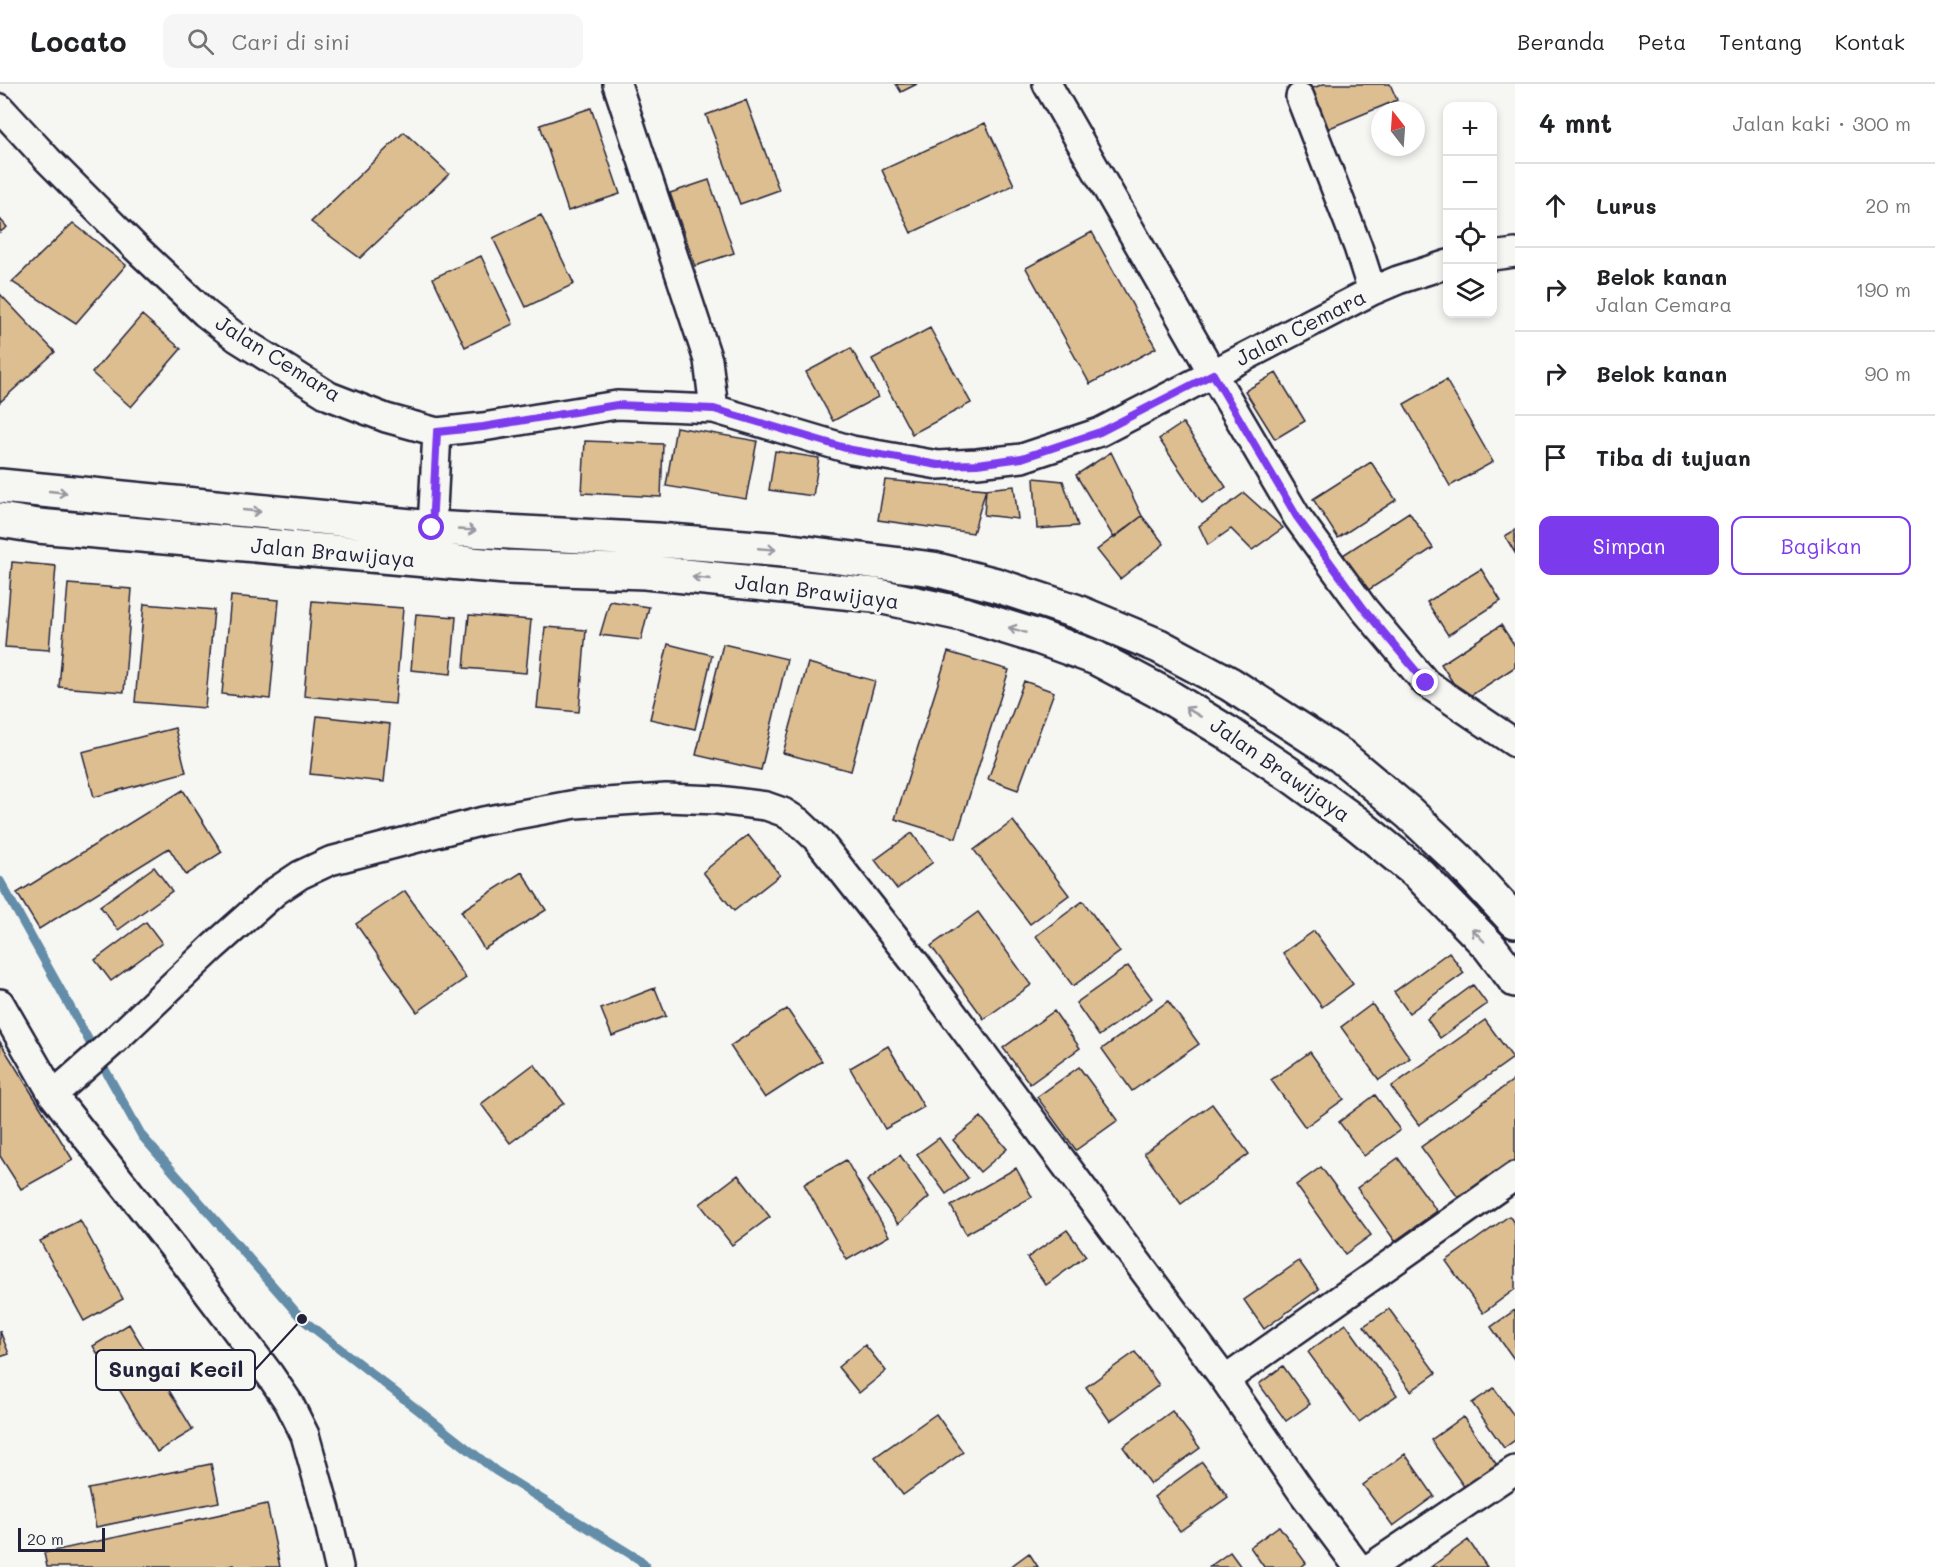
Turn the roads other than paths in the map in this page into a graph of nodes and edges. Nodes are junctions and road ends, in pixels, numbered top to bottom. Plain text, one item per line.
1 (617, 84) edge
2 (1047, 84) edge
3 (1300, 97) dead end
4 (0, 108) edge
5 (1443, 266) edge
6 (1372, 291) junction
7 (1213, 374) junction
8 (714, 409) junction
9 (437, 432) junction
10 (0, 486) edge
11 (0, 520) edge
12 (432, 528) junction
13 (1515, 744) edge
14 (1515, 921) edge
15 (1515, 980) edge
16 (0, 1003) edge
17 (53, 1095) junction
18 (1515, 1176) edge
19 (1226, 1380) junction
20 (1515, 1470) edge
21 (339, 1567) edge
22 (1359, 1567) edge
23 (1371, 1567) edge

1 - 8 street
2 - 7 street
3 - 6 street
4 - 9 street, Jalan Cemara
5 - 6 street, Jalan Cemara
6 - 7 street, Jalan Cemara
7 - 8 street, Jalan Cemara
7 - 13 street
8 - 9 street, Jalan Cemara
9 - 12 street
10 -> 12 highway, Jalan Brawijaya
15 -> 11 highway, Jalan Brawijaya
12 -> 14 highway, Jalan Brawijaya
16 - 17 street
17 - 19 street
17 - 21 street
18 - 19 street
19 - 22 street
20 - 23 street

